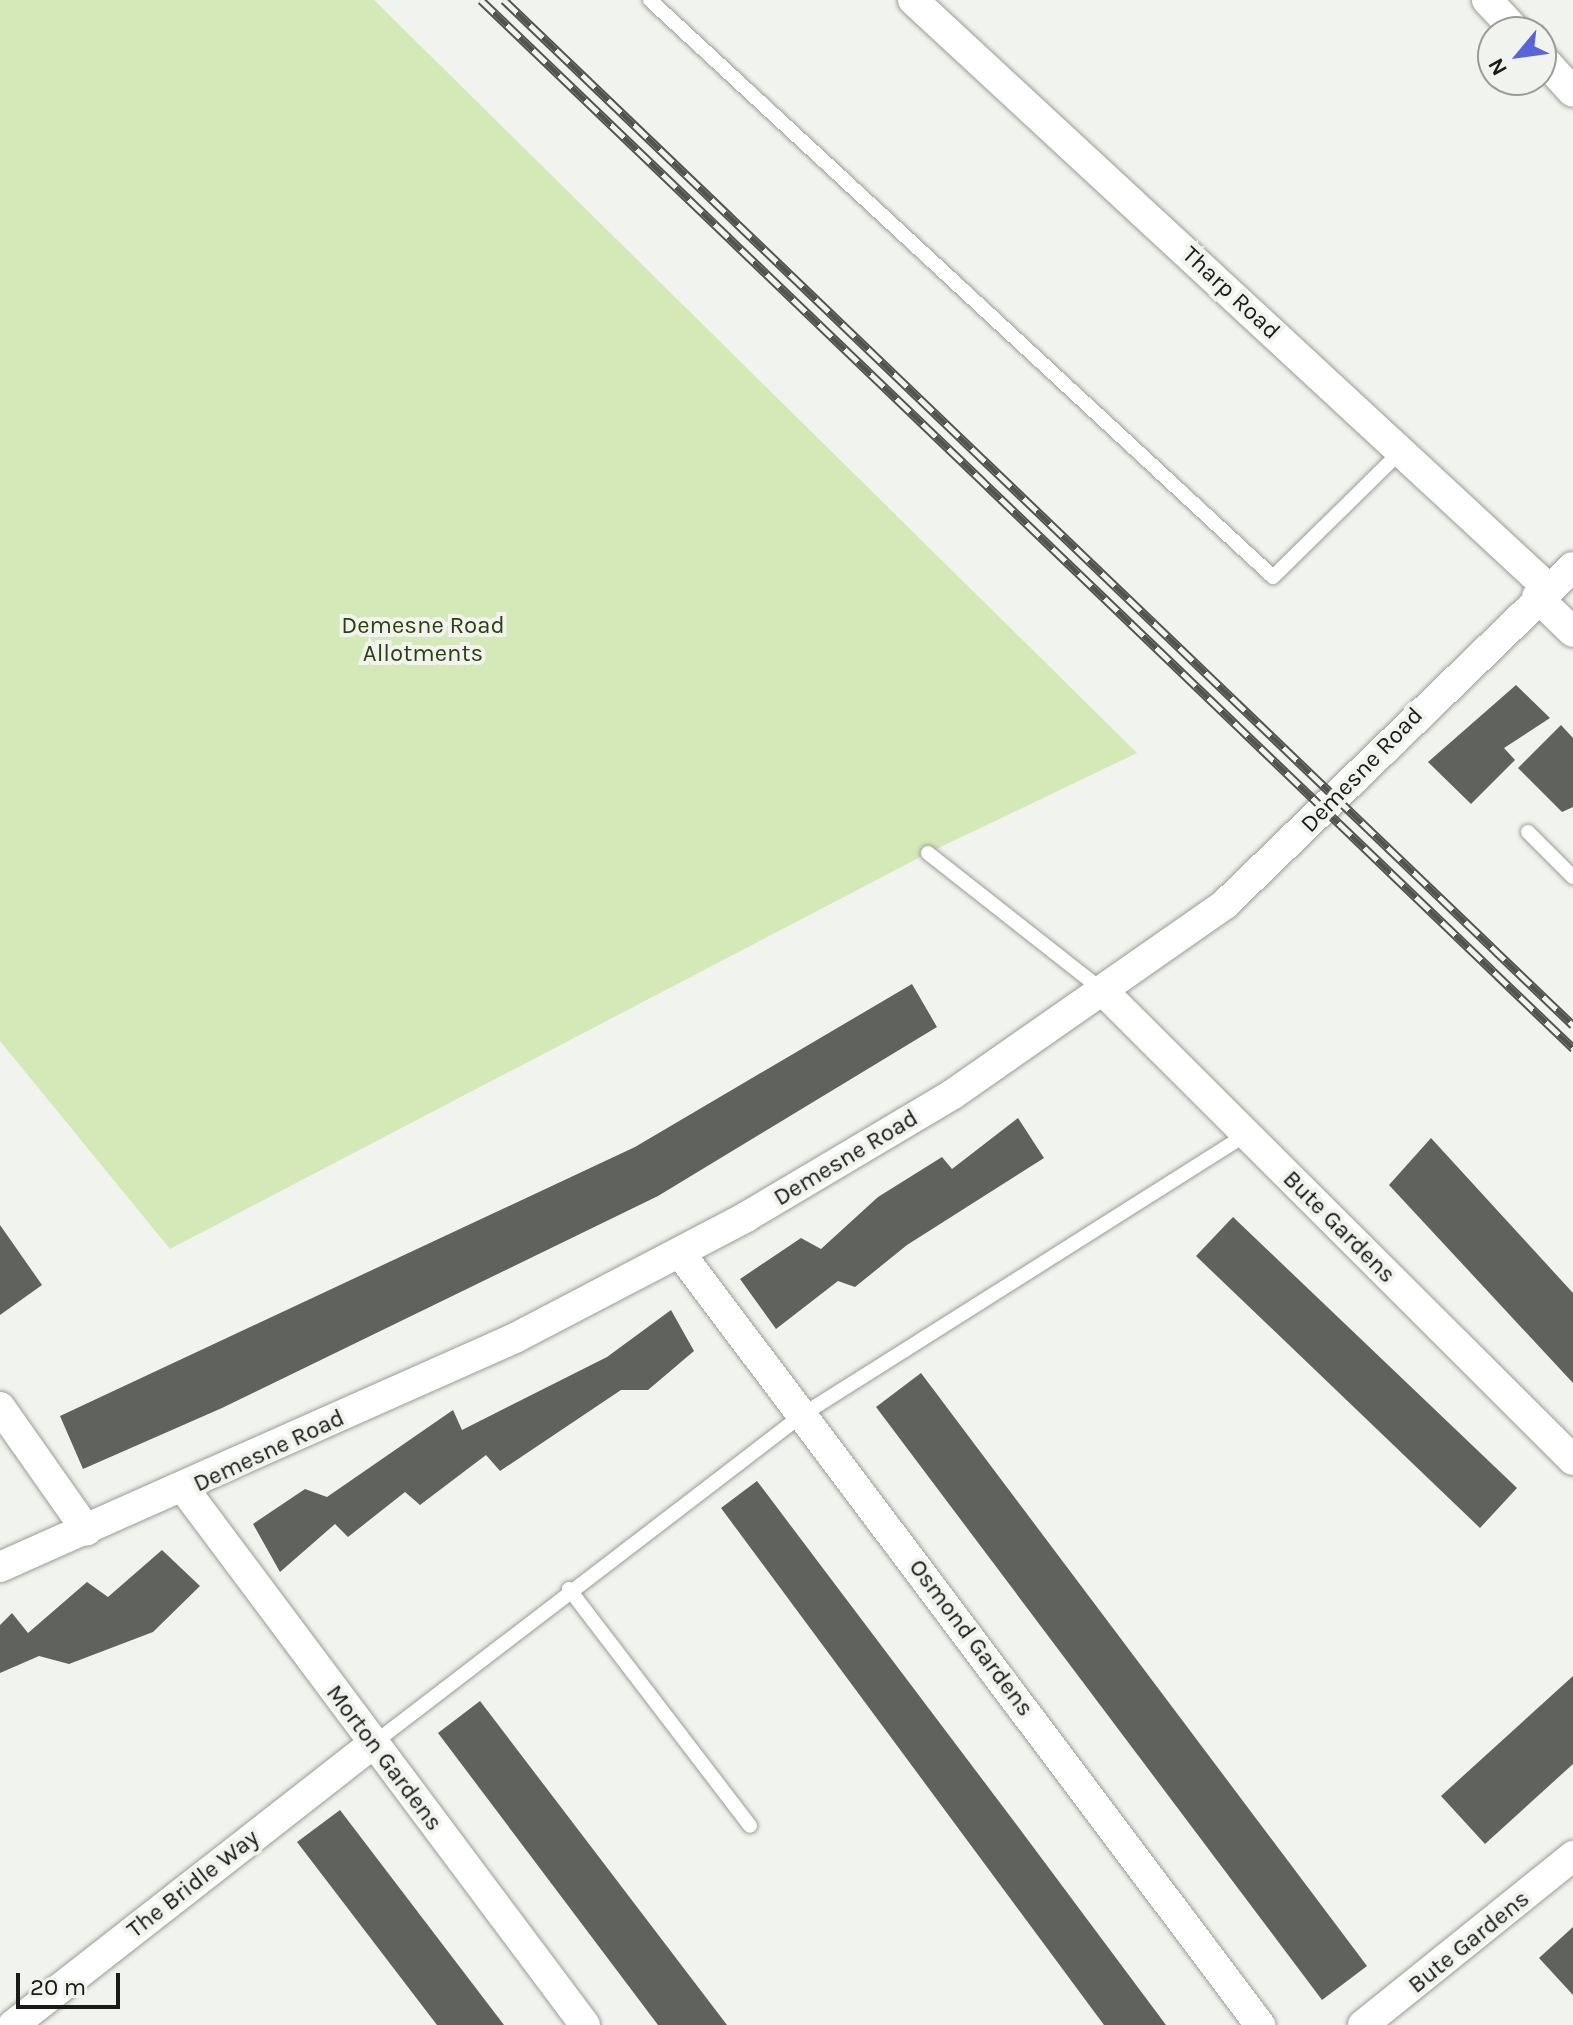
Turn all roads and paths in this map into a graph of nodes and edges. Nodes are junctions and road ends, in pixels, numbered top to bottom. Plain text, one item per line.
1 (650, 0) edge
2 (913, 0) edge
3 (1487, 0) edge
4 (1502, 16) edge
5 (1557, 74) edge
6 (1573, 92) edge
7 (1401, 451) junction
8 (1573, 567) edge
9 (1542, 592) junction
10 (1573, 632) edge
11 (1528, 832) dead end
12 (928, 853) dead end
13 (1573, 877) edge
14 (1105, 993) junction
15 (1247, 1134) junction
16 (680, 1253) junction
17 (0, 1407) edge
18 (802, 1415) junction
19 (1573, 1460) edge
20 (185, 1490) junction
21 (87, 1531) junction
22 (0, 1567) edge
23 (569, 1589) junction
24 (374, 1743) junction
25 (750, 1826) dead end
26 (1573, 1856) edge
27 (13, 2025) edge
28 (585, 2025) edge
29 (1260, 2025) edge
30 (1363, 2025) edge

1 - 7 lane
2 - 7 street, Tharp Road
3 - 4 street
5 - 6 street
7 - 9 street, Tharp Road
8 - 9 street, Demesne Road
9 - 10 street, Tharp Road
9 - 14 street, Demesne Road
11 - 13 lane
12 - 14 lane
14 - 15 street, Bute Gardens
14 - 16 street, Demesne Road
15 - 18 lane
15 - 19 street, Bute Gardens
16 - 18 street, Osmond Gardens
16 - 20 street, Demesne Road
17 - 21 street
18 - 23 lane
18 - 29 street, Osmond Gardens
20 - 21 street, Demesne Road
20 - 24 street, Morton Gardens
21 - 22 street, Demesne Road
23 - 24 lane
23 - 25 lane
24 - 27 street, The Bridle Way
24 - 28 street, Morton Gardens
26 - 30 street, Bute Gardens

